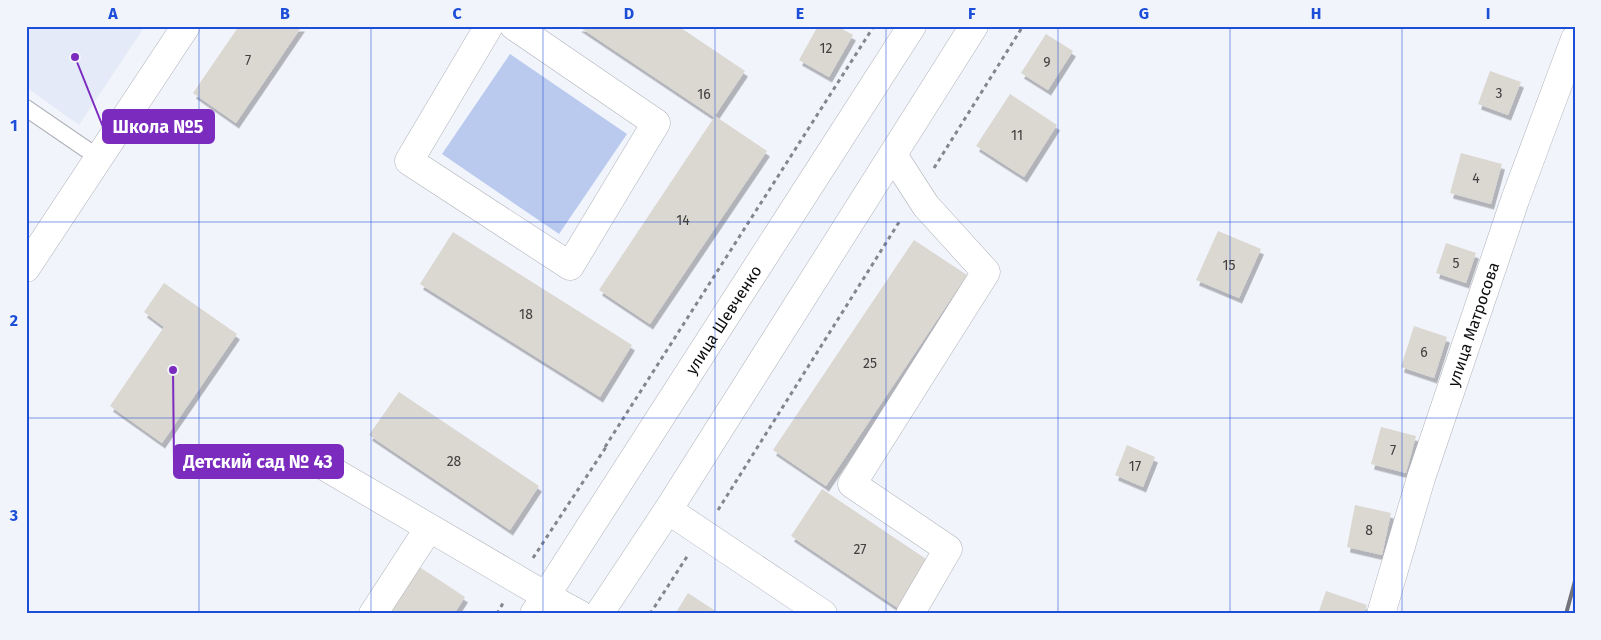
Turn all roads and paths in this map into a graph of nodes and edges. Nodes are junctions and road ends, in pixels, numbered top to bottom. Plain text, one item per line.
1 (186, 26) edge
2 (489, 26) edge
3 (514, 26) edge
4 (874, 26) edge
5 (912, 26) edge
6 (974, 26) edge
7 (1023, 26) edge
8 (1575, 39) edge
9 (26, 108) edge
10 (893, 155) junction
11 (99, 158) junction
12 (918, 194) junction
13 (26, 268) edge
14 (605, 447) dead end
15 (324, 466) dead end
16 (668, 510) junction
17 (429, 528) junction
18 (703, 533) junction
19 (540, 605) edge
20 (373, 614) edge
21 (580, 614) edge
22 (599, 614) edge
23 (650, 614) edge
24 (823, 614) edge
25 (910, 614) edge
26 (1381, 614) edge

1 - 11 street
2 - 3 street
4 - 14 path
5 - 19 street, улица Шевченко
6 - 10 street
7 - 12 path
8 - 26 street, улица Матросова
9 - 11 lane
10 - 12 street
10 - 16 street
11 - 13 street
12 - 18 path
12 - 25 street
15 - 17 street
16 - 18 street
16 - 22 street
17 - 19 street
17 - 20 street
18 - 23 path
18 - 24 street
19 - 21 street

